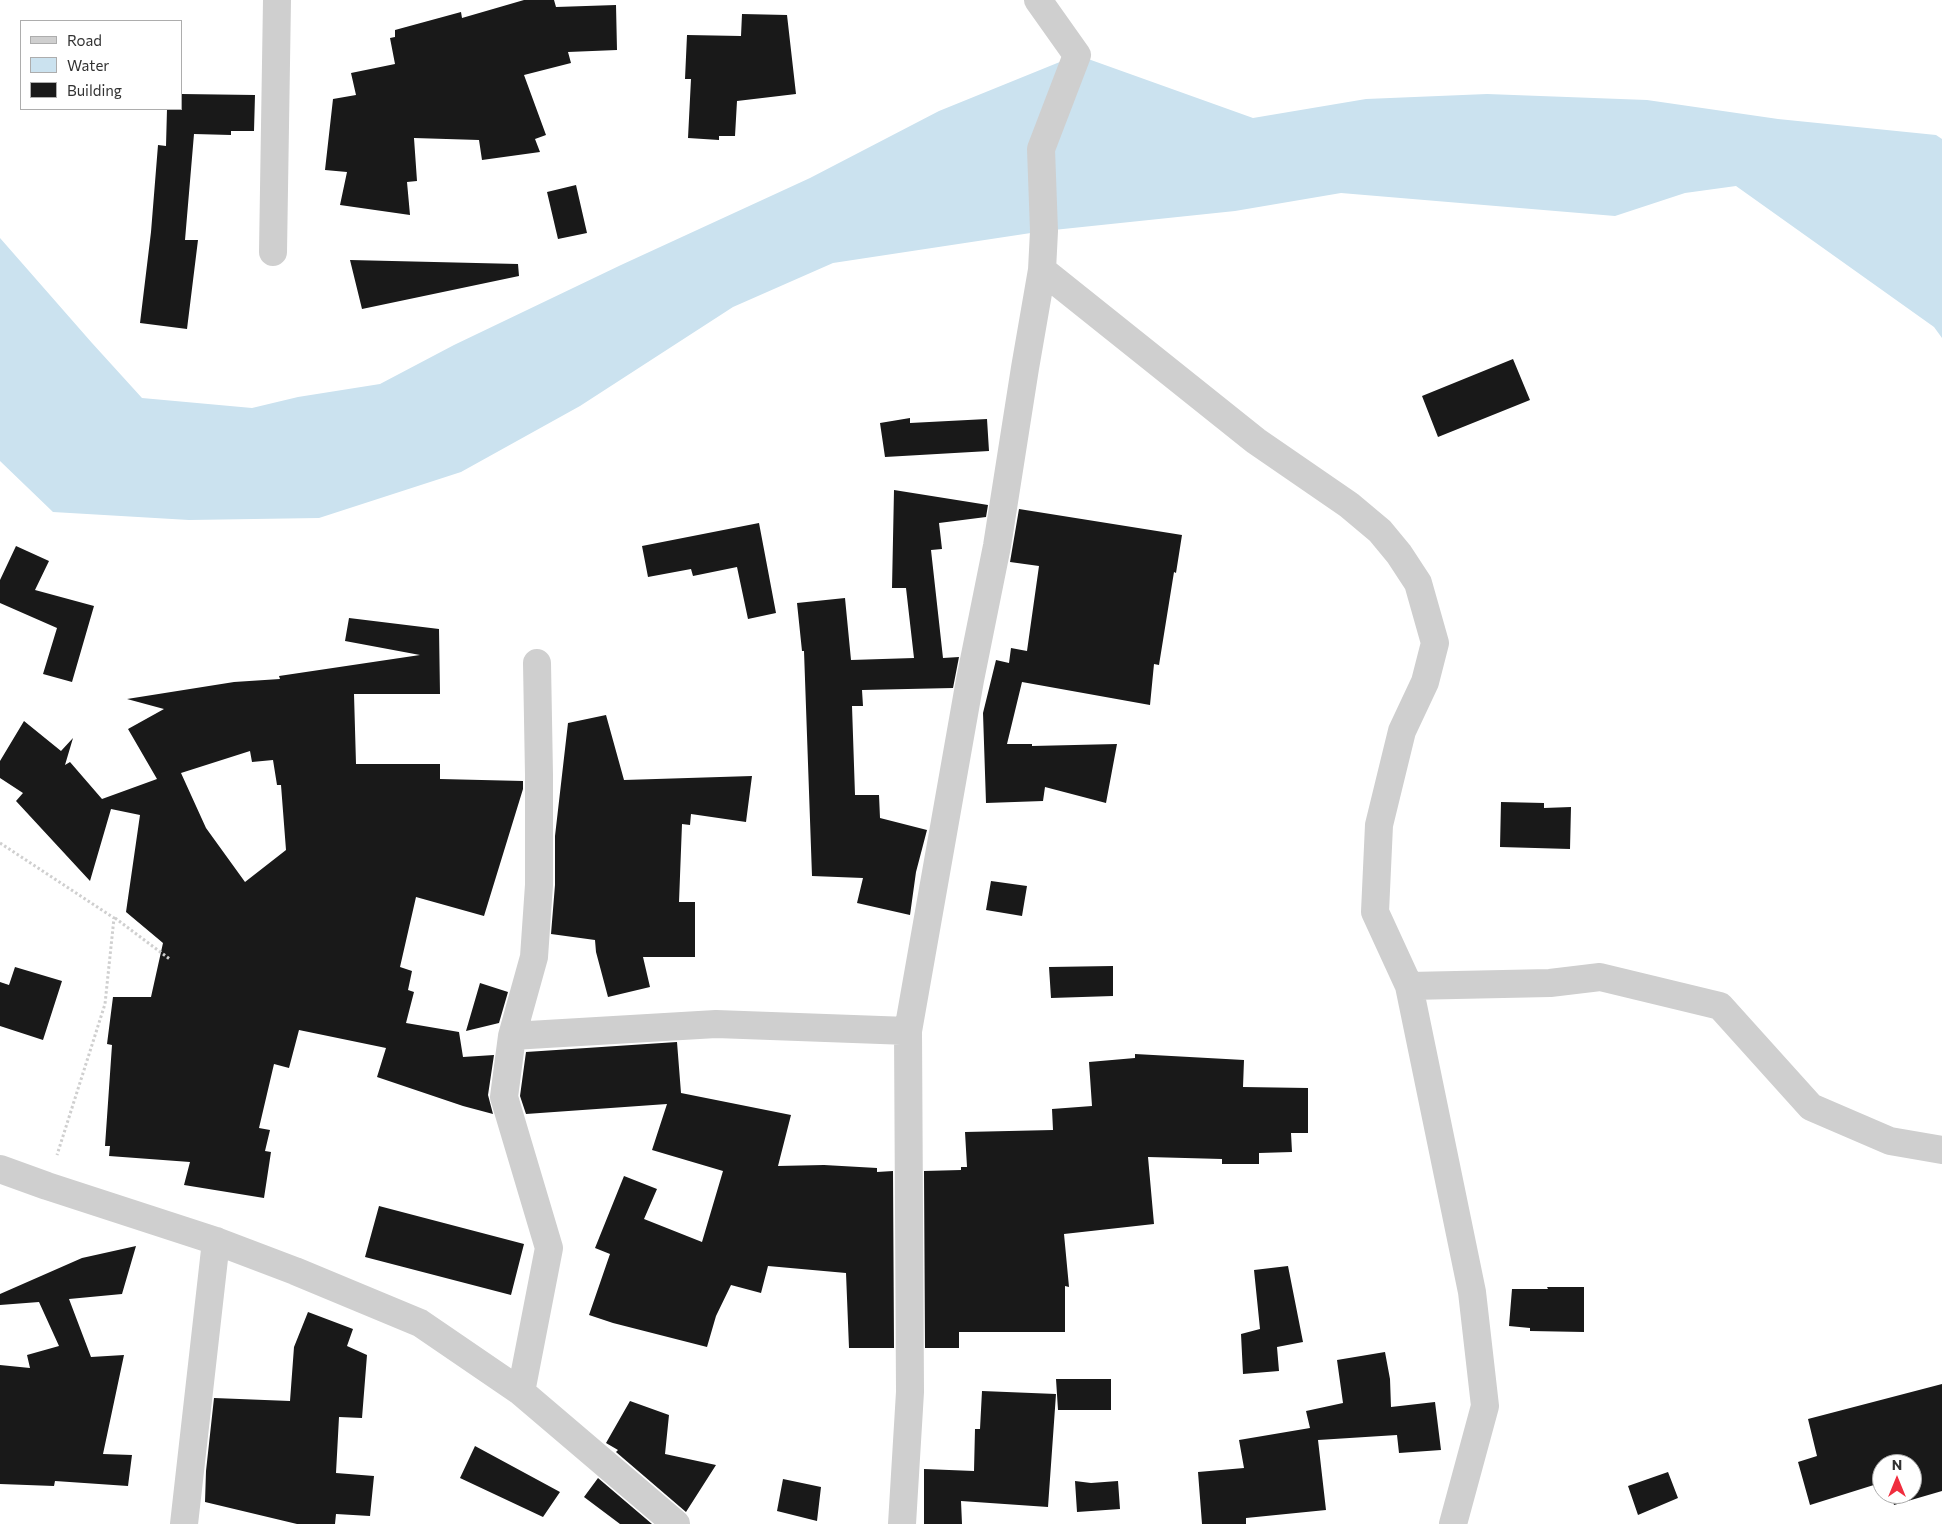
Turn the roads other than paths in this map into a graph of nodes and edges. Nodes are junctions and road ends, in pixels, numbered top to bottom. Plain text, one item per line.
1 (277, 0) edge
2 (1038, 0) edge
3 (273, 252) dead end
4 (1042, 270) junction
5 (537, 663) dead end
6 (1408, 986) junction
7 (908, 1031) junction
8 (512, 1036) junction
9 (1942, 1150) edge
10 (0, 1169) edge
11 (216, 1241) junction
12 (521, 1392) junction
13 (184, 1524) edge
14 (676, 1524) edge
15 (902, 1524) edge
16 (1453, 1524) edge

1 - 3 street
2 - 4 street
4 - 6 street
4 - 7 street
5 - 8 street
6 - 9 street
6 - 16 street
7 - 8 street
7 - 15 street
8 - 12 street
10 - 11 street
11 - 12 street
11 - 13 street
12 - 14 street

